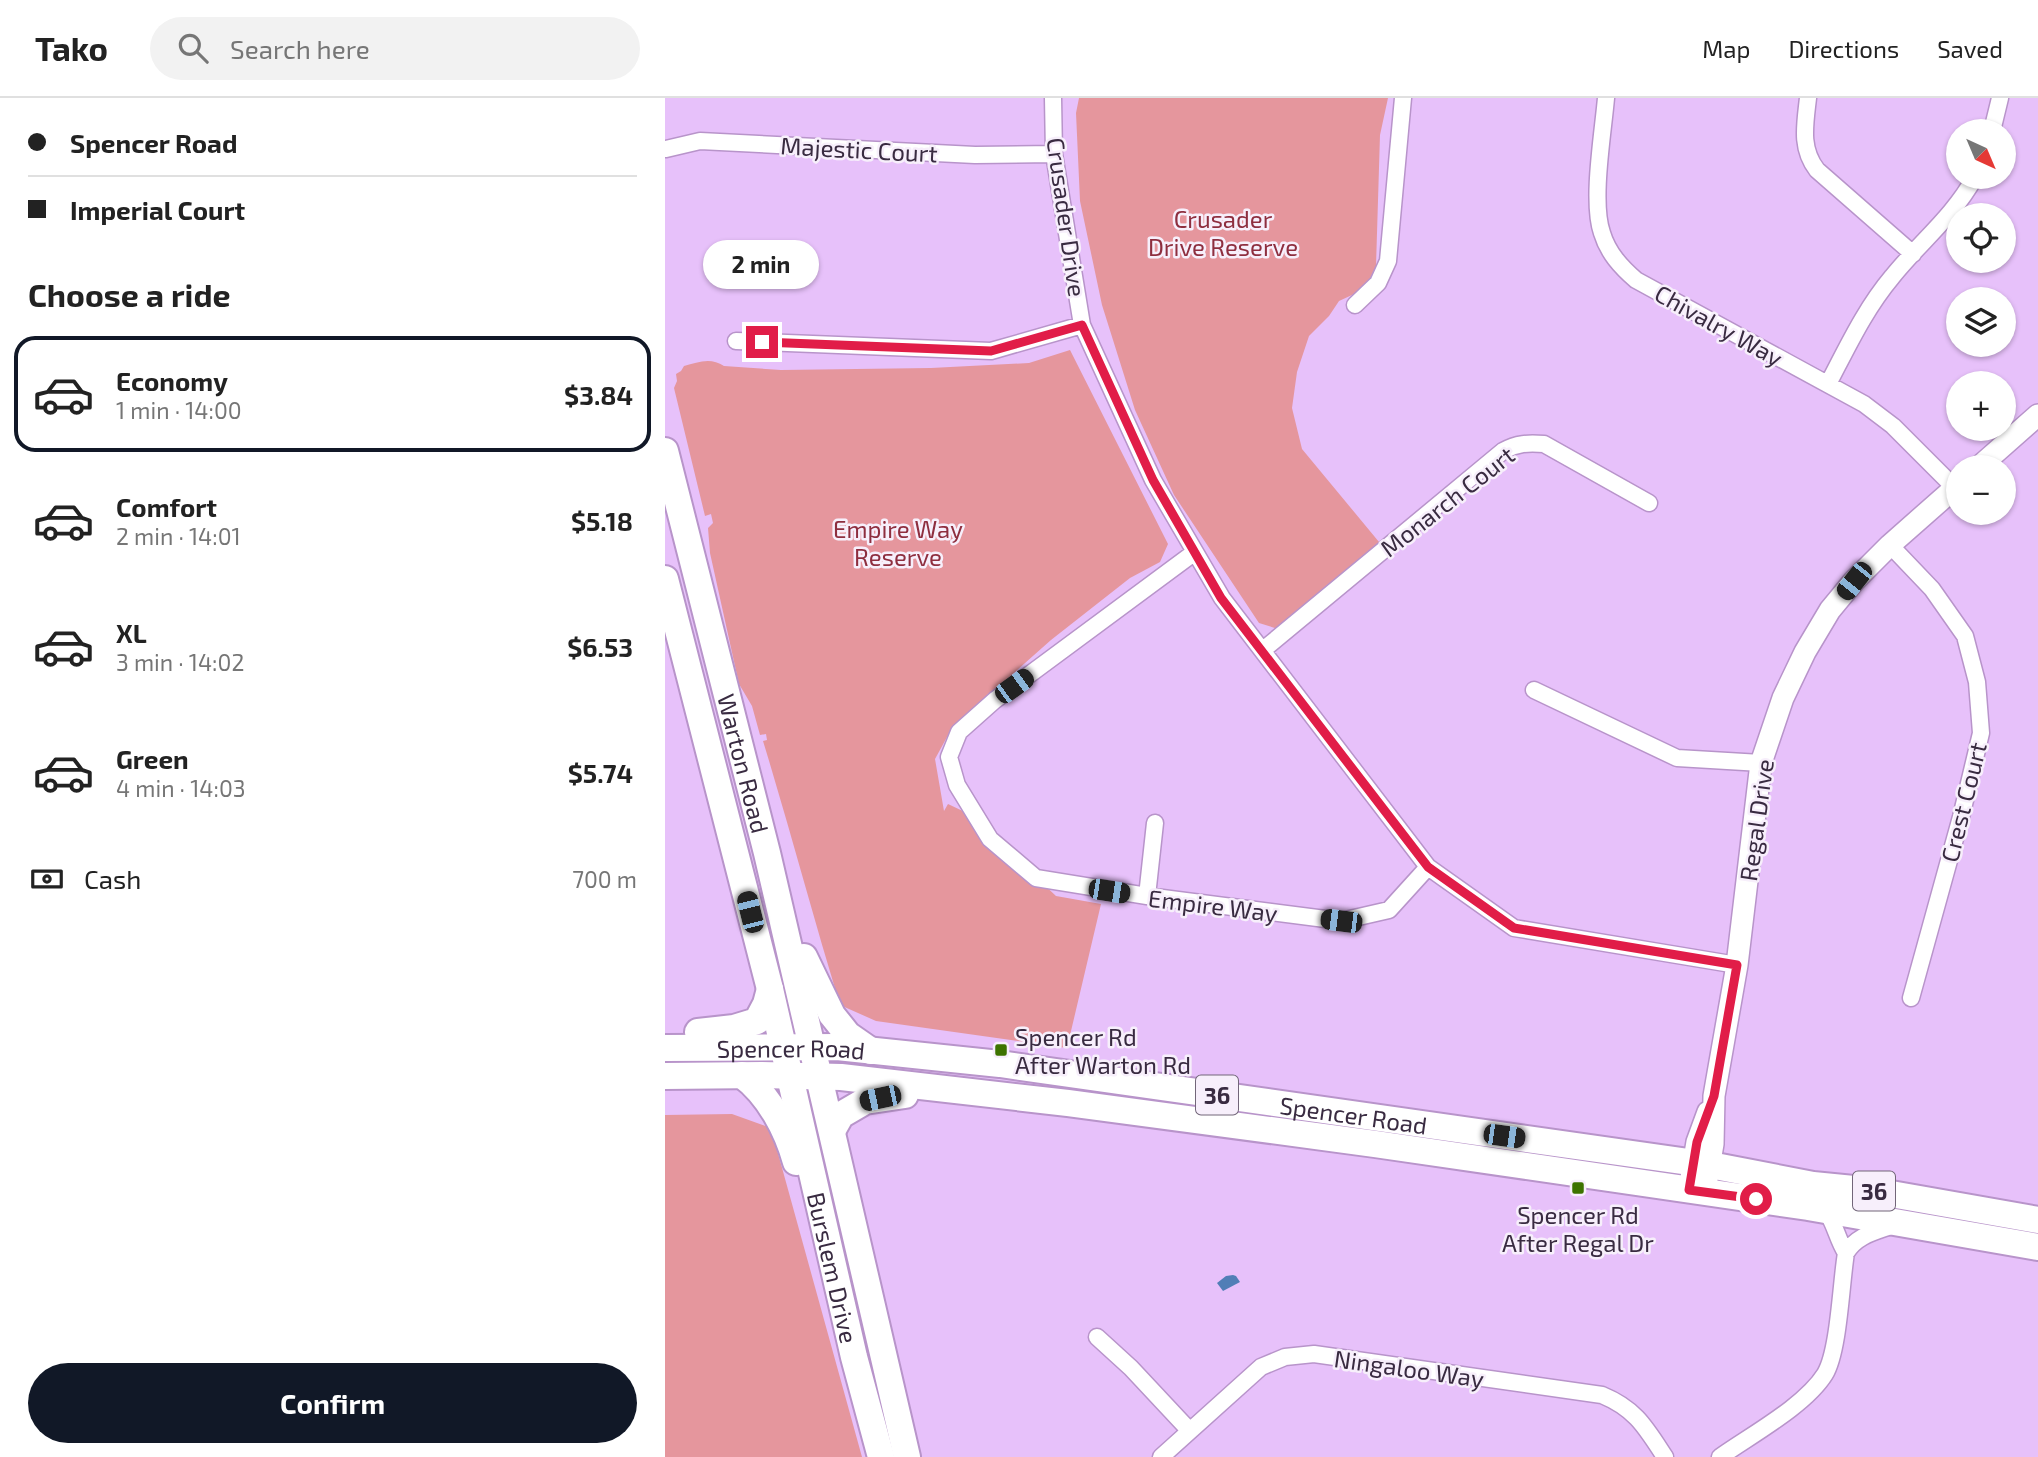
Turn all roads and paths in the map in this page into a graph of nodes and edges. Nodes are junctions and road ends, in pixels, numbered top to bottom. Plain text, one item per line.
1 (1053, 98) edge
2 (1403, 98) edge
3 (1606, 98) edge
4 (1808, 98) edge
5 (2000, 98) edge
6 (1995, 119) edge
7 (666, 149) edge
8 (1054, 154) junction
9 (1968, 189) edge
10 (1913, 254) junction
11 (1355, 305) dead end
12 (1082, 325) junction
13 (736, 341) dead end
14 (1828, 384) junction
15 (2038, 415) edge
16 (665, 451) edge
17 (1993, 455) edge
18 (1946, 477) edge
19 (670, 490) edge
20 (1946, 497) edge
21 (1649, 503) dead end
22 (1890, 545) junction
23 (1195, 552) junction
24 (665, 579) edge
25 (702, 596) junction
26 (1263, 650) junction
27 (1534, 690) dead end
28 (699, 709) junction
29 (1761, 763) junction
30 (1155, 823) dead end
31 (767, 853) junction
32 (1428, 867) junction
33 (1147, 896) junction
34 (1737, 965) junction
35 (769, 989) junction
36 (1911, 998) dead end
37 (665, 1035) edge
38 (782, 1046) junction
39 (813, 1047) junction
40 (665, 1048) edge
41 (873, 1052) junction
42 (742, 1075) junction
43 (665, 1076) edge
44 (789, 1076) junction
45 (819, 1077) junction
46 (1109, 1079) junction
47 (962, 1092) junction
48 (1187, 1119) junction
49 (832, 1131) junction
50 (1561, 1144) junction
51 (1702, 1164) junction
52 (1631, 1181) junction
53 (1697, 1191) junction
54 (1874, 1191) junction
55 (1825, 1209) junction
56 (2038, 1220) edge
57 (1902, 1222) junction
58 (2027, 1245) edge
59 (1846, 1253) junction
60 (834, 1268) junction
61 (879, 1335) junction
62 (1097, 1337) dead end
63 (870, 1416) junction
64 (1189, 1430) junction
65 (881, 1457) edge
66 (907, 1457) edge
67 (1161, 1457) edge
68 (1665, 1457) edge
69 (1720, 1457) edge

1 - 8 street, Crusader Drive
2 - 11 street
3 - 14 street, Chivalry Way
4 - 10 street
5 - 6 street
7 - 8 street, Majestic Court
8 - 12 street, Crusader Drive
9 - 10 street
10 - 14 street
12 - 13 street
12 - 23 street, Crusader Drive
14 - 18 street, Chivalry Way
15 - 17 street
16 - 19 main road, Warton Road
19 - 25 main road, Warton Road
20 - 22 street, Regal Drive
21 - 26 street, Monarch Court
22 - 29 street, Regal Drive
22 - 36 street, Crest Court
23 - 26 street, Crusader Drive
23 - 33 street, Empire Way
24 - 28 main road, Warton Road
25 - 28 main road
25 - 31 main road, Warton Road
26 - 32 street, Crusader Drive
27 - 29 street
28 - 35 main road, Warton Road
29 - 34 street, Regal Drive
30 - 33 street
31 - 39 main road, Warton Road
31 - 41 main road
32 - 33 street, Empire Way
32 - 34 street, Crusader Drive
34 - 51 street, Regal Drive
35 - 37 main road
35 - 38 main road, Warton Road
38 - 39 main road, Spencer Road / 36
38 - 40 main road, Spencer Road / 36
38 - 44 main road, Warton Road
39 - 41 main road, Spencer Road / 36
39 - 45 main road, Warton Road
41 - 46 main road, Spencer Road / 36
42 - 43 main road, Spencer Road / 36
42 - 44 main road, Spencer Road / 36
42 - 60 main road
44 - 45 main road, Spencer Road / 36
44 - 60 main road, Burslem Drive
45 - 47 main road, Spencer Road / 36
45 - 49 main road, Burslem Drive
46 - 48 main road
46 - 50 main road, Spencer Road / 36
47 - 48 main road, Spencer Road / 36
47 - 49 main road
48 - 52 main road, Spencer Road / 36
49 - 61 main road, Burslem Drive
50 - 51 main road, Spencer Road / 36
50 - 52 main road
51 - 53 street, Regal Drive
51 - 54 main road, Spencer Road / 36
52 - 53 main road, Spencer Road / 36
53 - 55 main road, Spencer Road / 36
54 - 56 main road, Spencer Road / 36
54 - 58 main road
55 - 57 main road, Spencer Road / 36
55 - 59 street
57 - 58 main road, Spencer Road / 36
57 - 59 street
59 - 69 street
60 - 63 main road, Burslem Drive
61 - 63 main road
61 - 66 main road, Burslem Drive
62 - 64 street
63 - 65 main road, Burslem Drive
64 - 67 street, Ningaloo Way
64 - 68 street, Ningaloo Way

